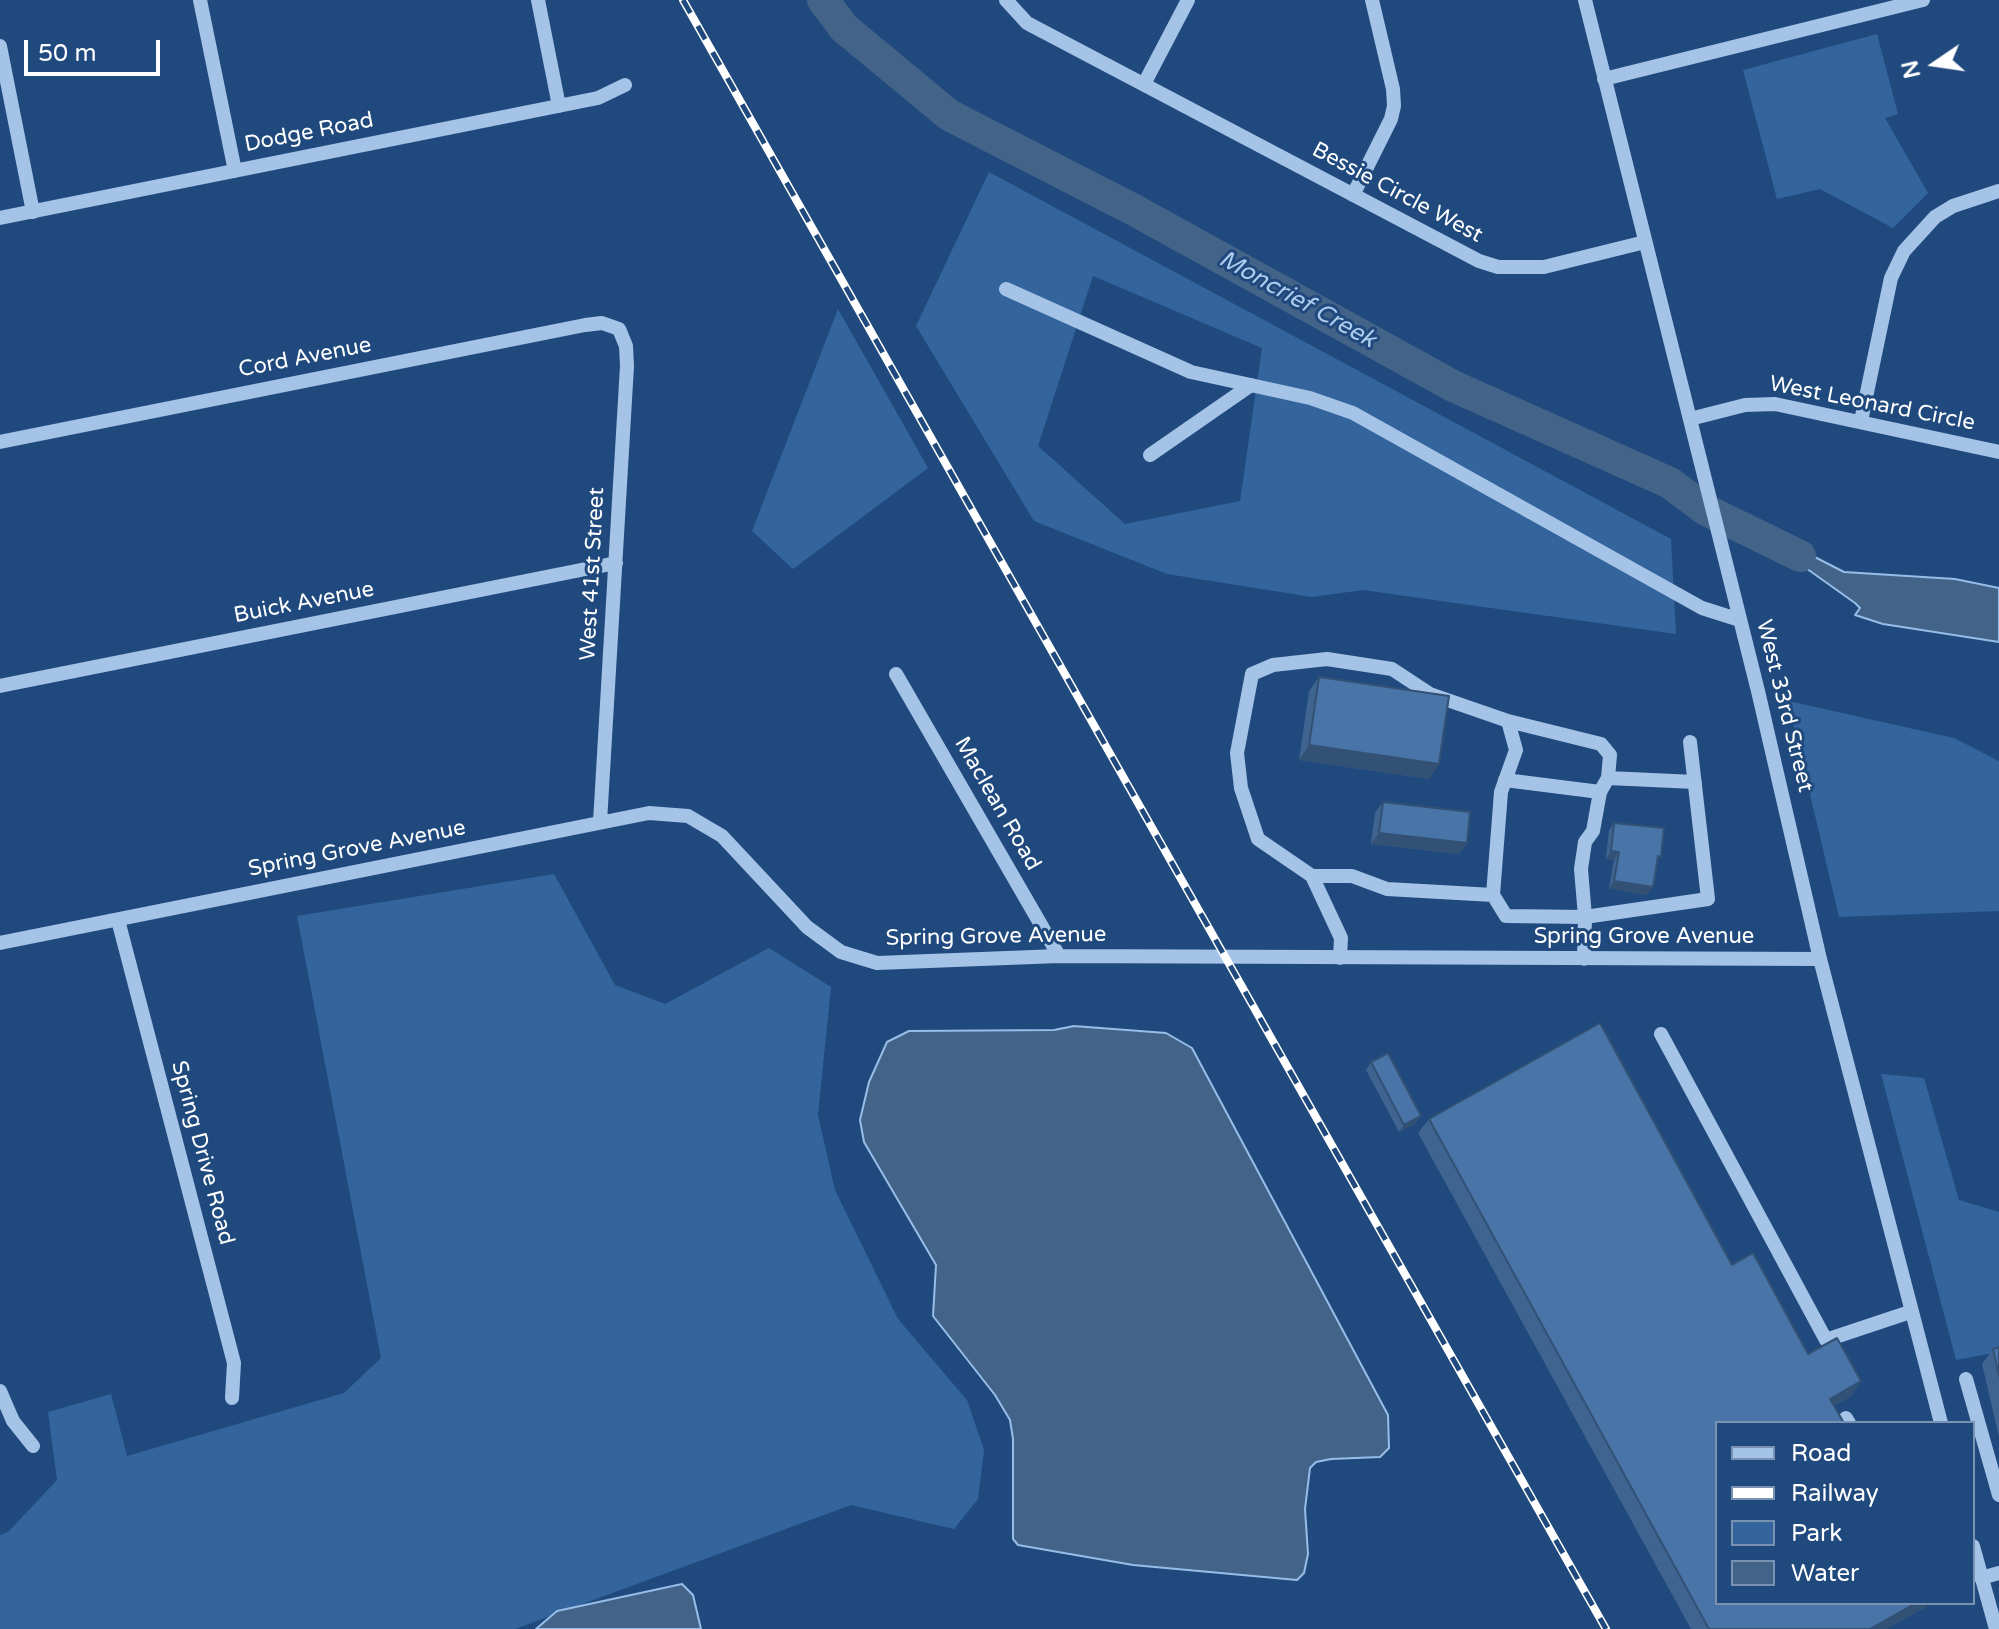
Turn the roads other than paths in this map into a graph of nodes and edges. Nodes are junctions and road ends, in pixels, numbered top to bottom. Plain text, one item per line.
1 (200, 0) edge
2 (538, 0) edge
3 (1006, 0) edge
4 (1188, 0) edge
5 (1372, 0) edge
6 (1585, 0) edge
7 (1923, 0) edge
8 (0, 46) edge
9 (1604, 79) junction
10 (1144, 84) junction
11 (625, 85) dead end
12 (559, 106) junction
13 (235, 171) junction
14 (1999, 191) edge
15 (1353, 195) junction
16 (33, 212) junction
17 (0, 218) edge
18 (1645, 242) junction
19 (1006, 289) dead end
20 (619, 329) joint
21 (1251, 385) junction
22 (1690, 419) junction
23 (1861, 421) junction
24 (0, 442) edge
25 (1999, 452) edge
26 (1150, 455) dead end
27 (616, 563) junction
28 (1740, 620) junction
29 (896, 674) dead end
30 (0, 686) edge
31 (1508, 721) junction
32 (1690, 742) dead end
33 (1608, 778) junction
34 (1505, 780) junction
35 (1695, 782) junction
36 (1600, 792) junction
37 (600, 822) junction
38 (1312, 876) junction
39 (1493, 895) junction
40 (1585, 917) junction
41 (118, 920) junction
42 (0, 943) edge
43 (1059, 956) junction
44 (1340, 958) junction
45 (1584, 959) junction
46 (1820, 959) junction
47 (1661, 1034) dead end
48 (1910, 1312) junction
49 (1966, 1379) dead end
50 (0, 1391) edge
51 (232, 1398) dead end
52 (1940, 1421) edge
53 (33, 1446) dead end
54 (1999, 1495) edge
55 (1975, 1554) edge
56 (1999, 1573) edge
57 (1981, 1578) junction
58 (1996, 1629) edge

1 - 13 street
2 - 12 street
3 - 10 street, Bessie Circle West
4 - 10 street
5 - 15 street
6 - 9 street, West 33rd Street
7 - 9 street
8 - 16 street
9 - 18 street, West 33rd Street
10 - 15 street, Bessie Circle West
11 - 12 street, Dodge Road
12 - 13 street, Dodge Road
13 - 16 street, Dodge Road
14 - 23 street
15 - 18 street, Bessie Circle West
16 - 17 street, Dodge Road
18 - 22 street, West 33rd Street
19 - 21 street
20 - 24 street, Cord Avenue
20 - 27 street, West 41st Street
21 - 26 street
21 - 28 street
22 - 23 street, West Leonard Circle
22 - 28 street, West 33rd Street
23 - 25 street, West Leonard Circle
27 - 30 street, Buick Avenue
27 - 37 street, West 41st Street
28 - 46 street, West 33rd Street
29 - 43 street, Maclean Road
31 - 33 street
31 - 34 street
31 - 38 street
32 - 35 street
33 - 35 street
33 - 36 street
34 - 36 street
34 - 39 street
35 - 40 street
36 - 40 street
37 - 41 street, Spring Grove Avenue
37 - 43 street, Spring Grove Avenue
38 - 39 street
38 - 44 street
39 - 40 street
40 - 45 street
41 - 42 street, Spring Grove Avenue
41 - 51 street, Spring Drive Road
43 - 44 street, Spring Grove Avenue
44 - 45 street, Spring Grove Avenue
45 - 46 street, Spring Grove Avenue
46 - 48 street, West 33rd Street
47 - 48 street
48 - 52 street, West 33rd Street
49 - 54 street
50 - 53 street
55 - 57 street
56 - 57 street
57 - 58 street

